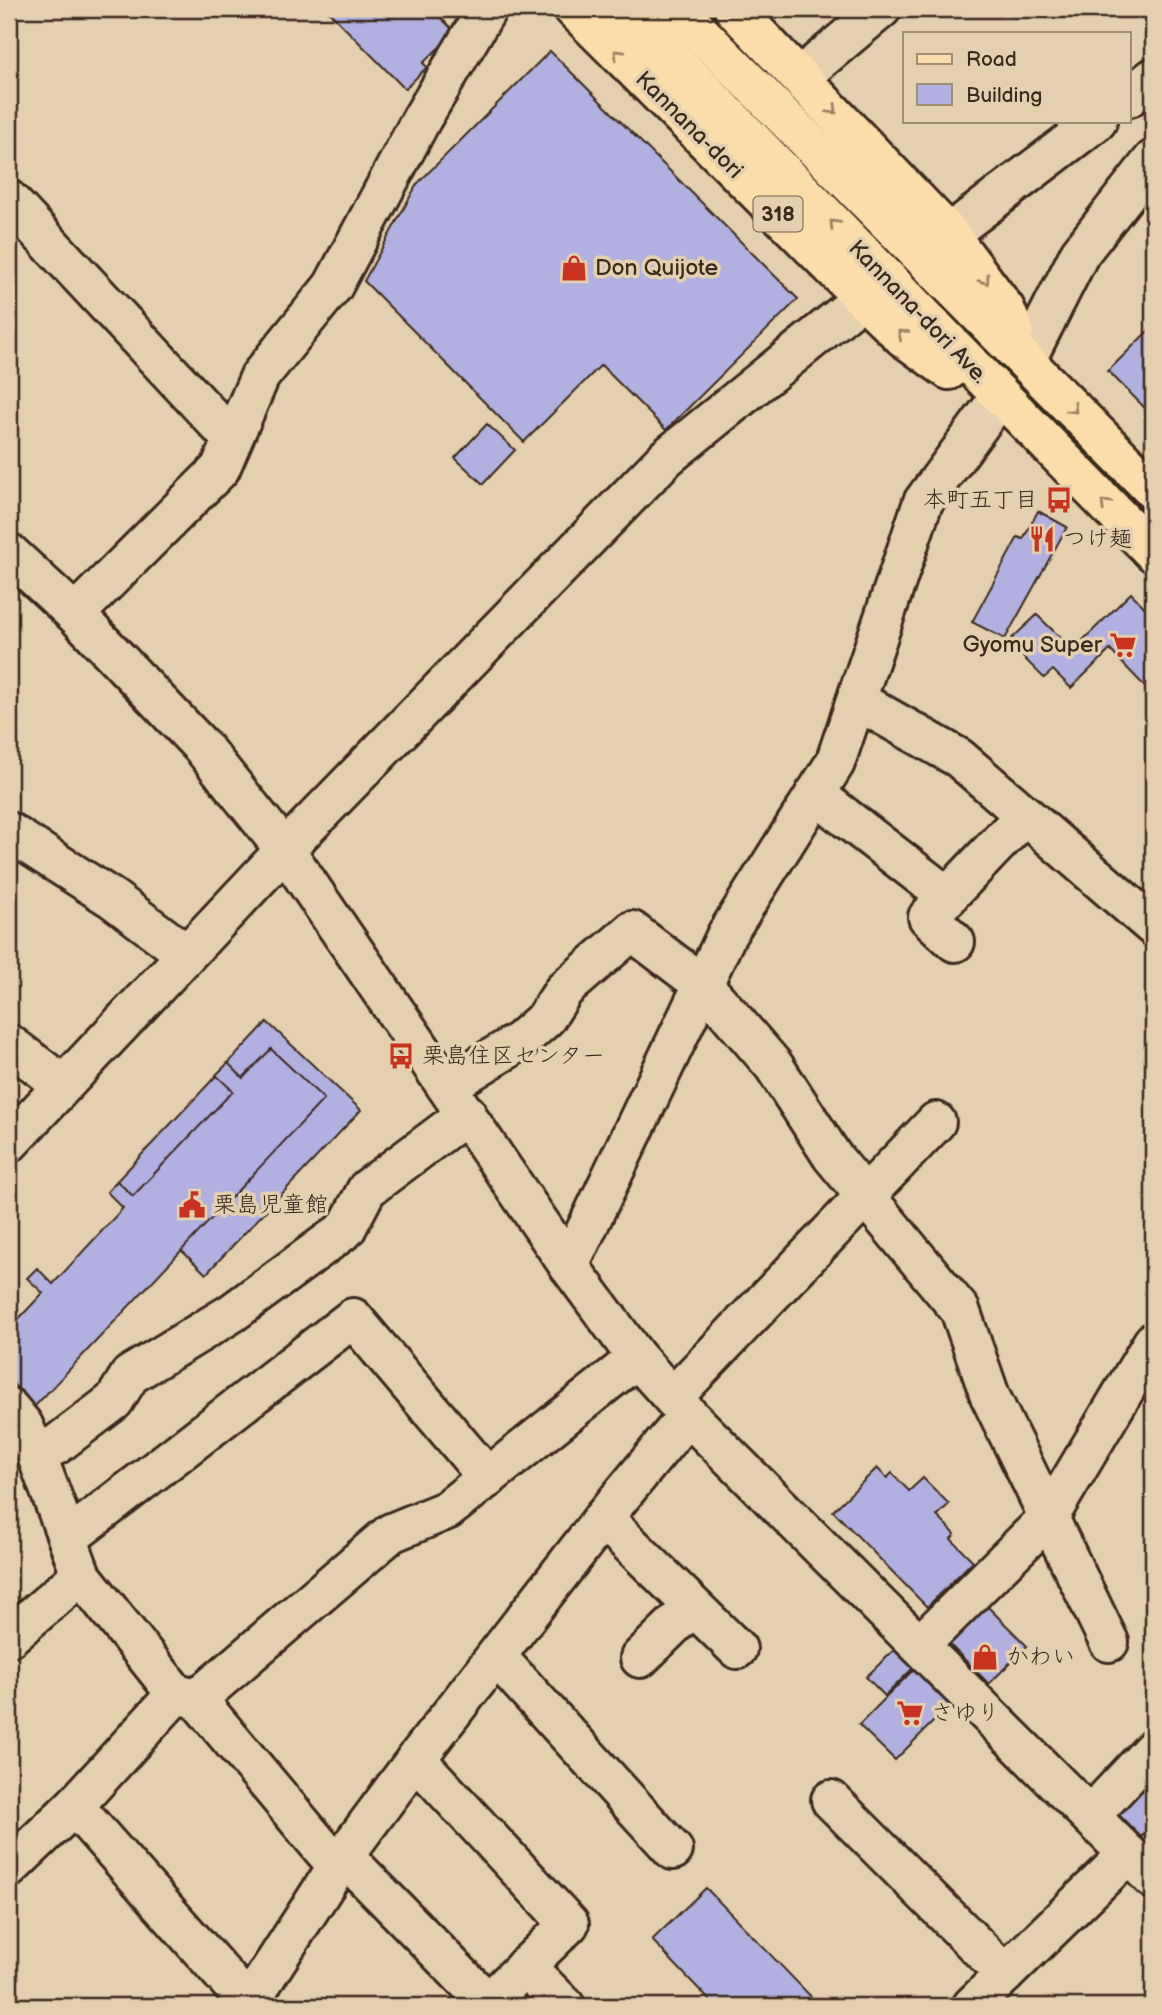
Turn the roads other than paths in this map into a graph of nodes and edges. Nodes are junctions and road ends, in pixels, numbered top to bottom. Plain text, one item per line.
1 (487, 9) edge
2 (574, 9) edge
3 (625, 9) edge
4 (677, 9) edge
5 (734, 9) edge
6 (881, 9) edge
7 (699, 58) junction
8 (801, 76) junction
9 (1153, 78) edge
10 (1130, 96) edge
11 (1096, 122) edge
12 (1153, 160) edge
13 (9, 200) edge
14 (949, 234) junction
15 (863, 298) junction
16 (1026, 360) junction
17 (1000, 397) junction
18 (232, 439) junction
19 (1153, 490) edge
20 (1153, 552) edge
21 (13, 563) edge
22 (75, 614) junction
23 (858, 701) junction
24 (815, 794) junction
25 (1025, 815) junction
26 (9, 832) edge
27 (285, 850) junction
28 (948, 897) junction
29 (1153, 926) edge
30 (955, 942) dead end
31 (186, 954) junction
32 (703, 985) junction
33 (9, 1044) edge
34 (63, 1085) junction
35 (457, 1100) junction
36 (936, 1122) dead end
37 (9, 1143) edge
38 (866, 1194) junction
39 (569, 1266) junction
40 (1153, 1342) edge
41 (637, 1358) junction
42 (681, 1406) junction
43 (9, 1408) edge
44 (36, 1453) junction
45 (488, 1478) junction
46 (1049, 1517) junction
47 (603, 1518) junction
48 (68, 1538) junction
49 (81, 1575) junction
50 (692, 1607) junction
51 (9, 1637) edge
52 (1110, 1642) dead end
53 (920, 1645) junction
54 (737, 1649) dead end
55 (498, 1657) junction
56 (640, 1658) dead end
57 (187, 1697) junction
58 (1153, 1749) edge
59 (416, 1759) junction
60 (831, 1800) dead end
61 (74, 1806) junction
62 (1091, 1815) junction
63 (673, 1850) dead end
64 (344, 1856) junction
65 (1141, 1866) edge
66 (9, 1868) edge
67 (525, 1966) junction
68 (1005, 1975) junction
69 (248, 2005) edge
70 (565, 2006) edge
71 (972, 2006) edge

1 - 18 street
15 -> 2 main road, Kannana-dori / 318
3 - 7 main road, Kannana-dori / 318
4 - 7 main road, 318
5 - 8 main road, 318
6 - 8 street
7 - 16 main road, Kannana-dori Ave. / 318
17 -> 7 main road, Kannana-dori Ave. / 318
8 -> 14 main road, 318
9 - 10 street
11 - 14 street
12 - 16 street
13 - 18 street
14 -> 16 main road, 318
17 -> 15 main road, Kannana-dori / 318
15 - 27 street
16 -> 19 main road, Kannana-dori Ave. / 318
20 -> 17 main road, Kannana-dori Ave. / 318
17 - 23 street
18 - 22 street
21 - 22 street
22 - 27 street
23 - 24 street
23 - 25 street
24 - 28 street
24 - 32 street
25 - 28 street
25 - 29 street
26 - 31 street
27 - 31 street
27 - 35 street
28 - 30 street
31 - 34 street
32 - 35 street
32 - 38 street
32 - 39 street
33 - 34 street
34 - 37 street
35 - 39 street
35 - 44 street
36 - 38 street
38 - 42 street
38 - 46 street
39 - 41 street
40 - 46 street
41 - 42 street
41 - 45 street
42 - 47 street
42 - 53 street
43 - 44 street
44 - 48 street
45 - 48 street
45 - 57 street
46 - 52 street
46 - 53 street
47 - 50 street
47 - 55 street
48 - 49 street
49 - 51 street
49 - 57 street
50 - 54 street
50 - 56 street
53 - 62 street
55 - 59 street
55 - 63 street
57 - 61 street
57 - 64 street
58 - 62 street
59 - 64 street
59 - 67 street
60 - 68 street
61 - 66 street
61 - 69 street
62 - 65 street
64 - 67 street
64 - 69 street
65 - 68 street
67 - 70 street
68 - 71 street

